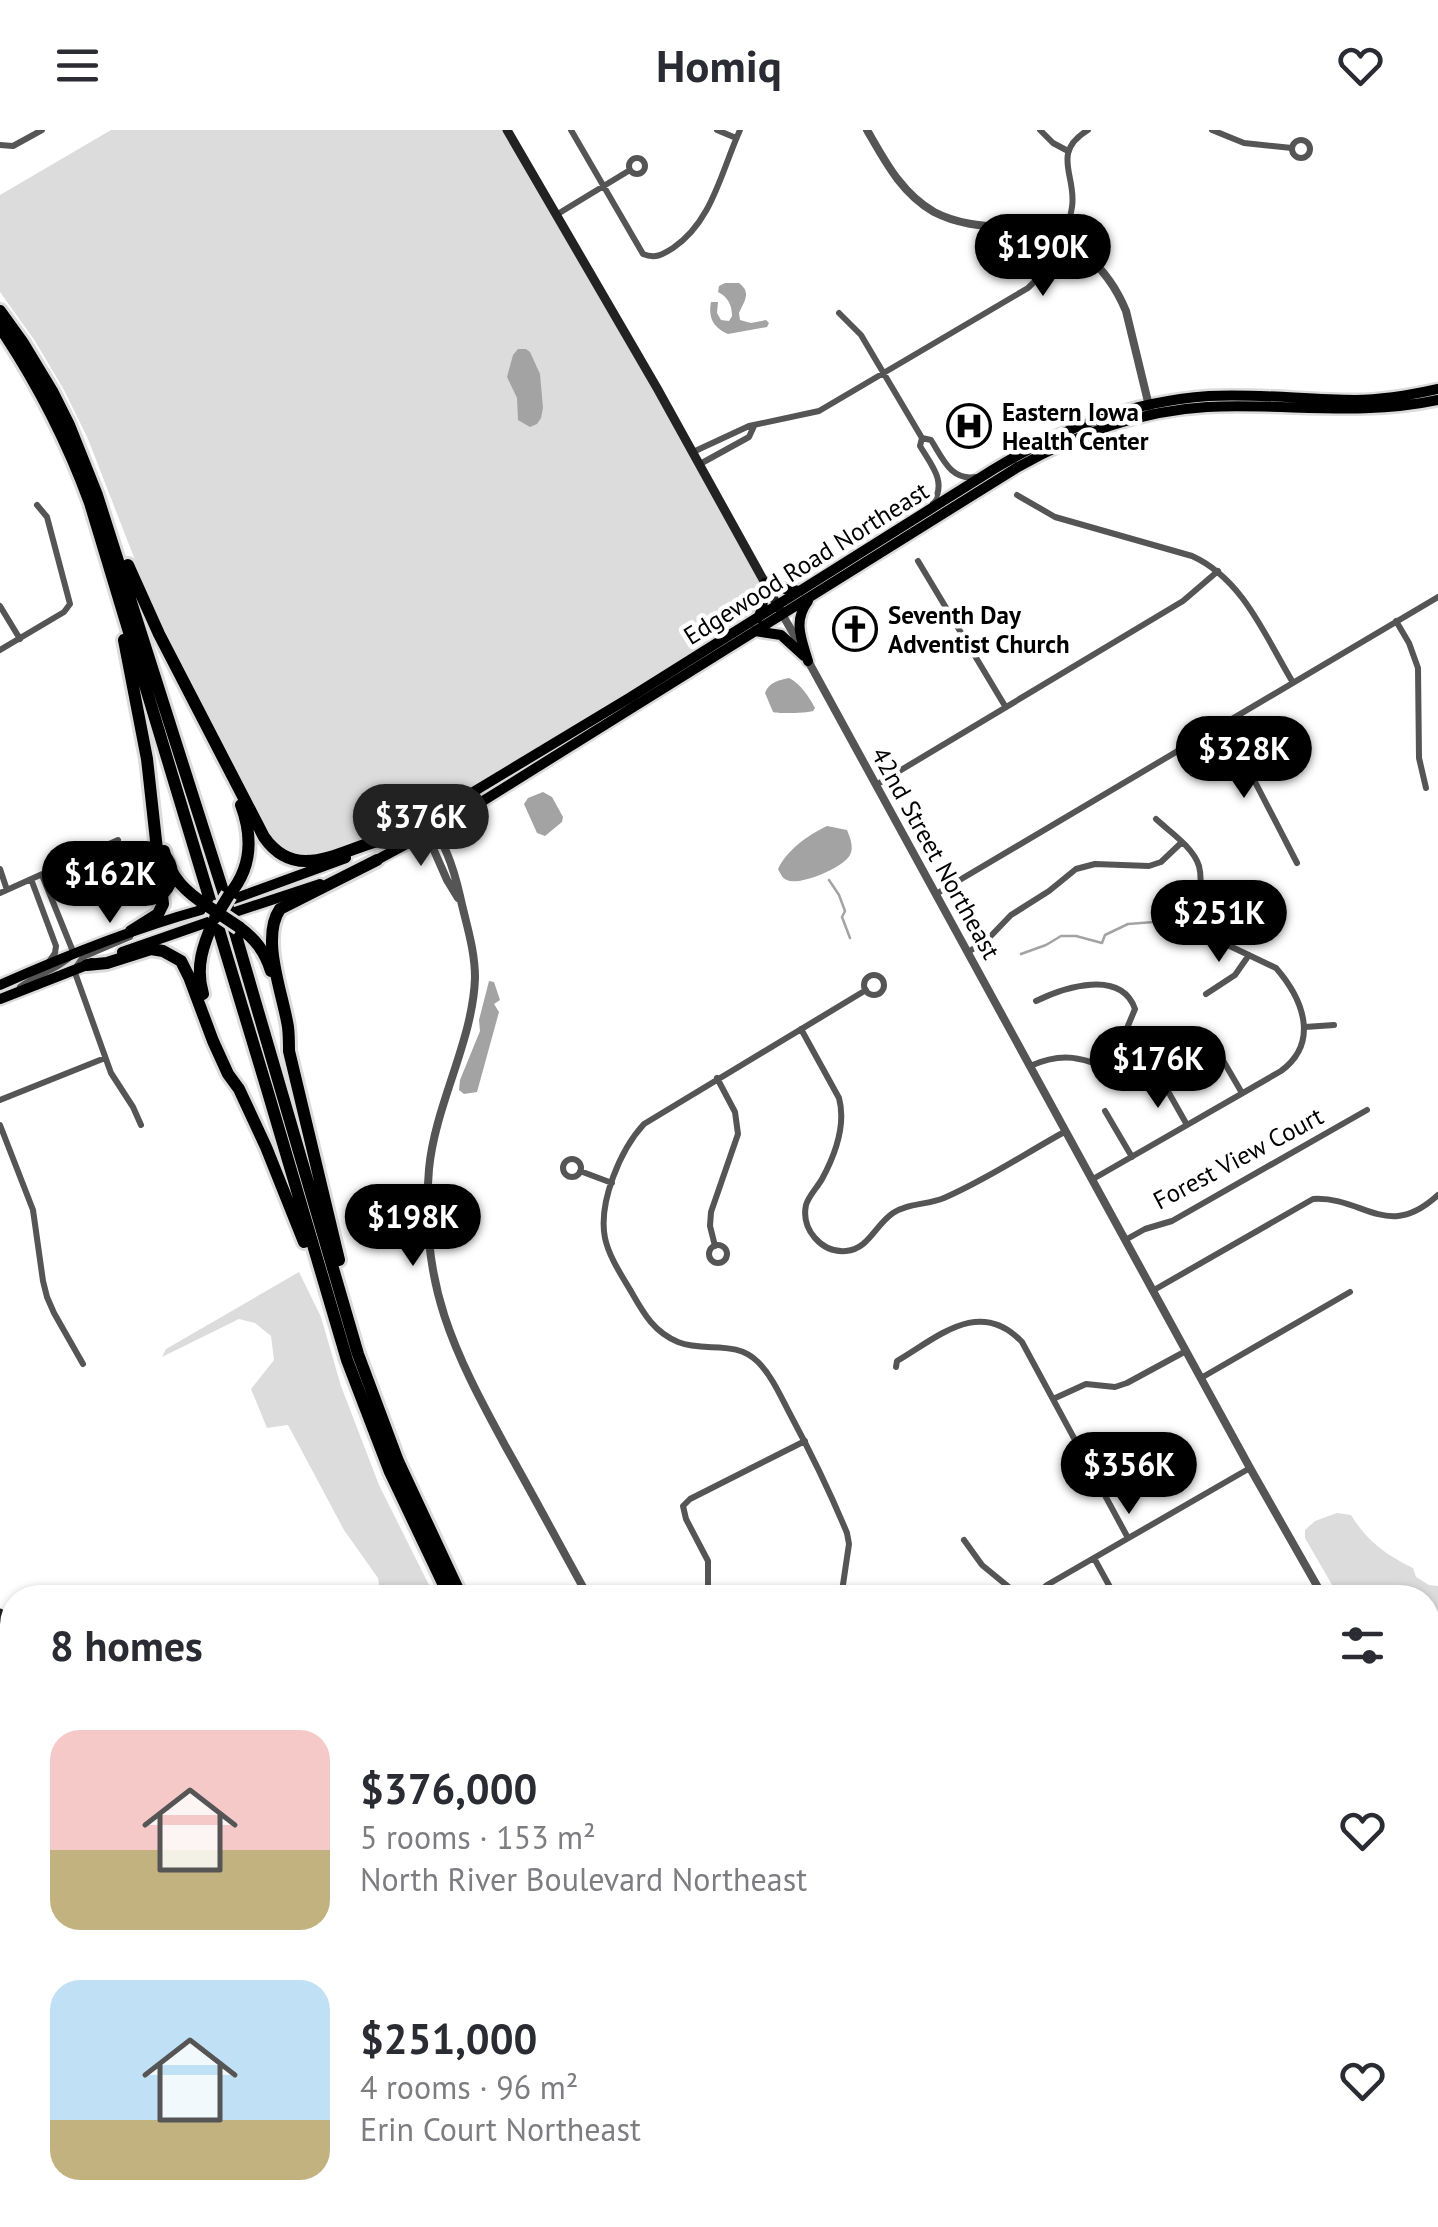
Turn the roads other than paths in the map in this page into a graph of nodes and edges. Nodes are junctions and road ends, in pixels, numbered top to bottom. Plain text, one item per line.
1 (42, 130) edge
2 (508, 130) edge
3 (571, 130) edge
4 (717, 130) edge
5 (867, 130) edge
6 (1040, 130) edge
7 (1088, 130) edge
8 (1212, 130) edge
9 (738, 134) edge
10 (1, 146) edge
11 (1292, 148) dead end
12 (1068, 151) junction
13 (630, 170) dead end
14 (604, 187) junction
15 (556, 215) junction
16 (1061, 237) junction
17 (0, 311) edge
18 (839, 313) dead end
19 (0, 327) edge
20 (885, 373) junction
21 (1438, 389) edge
22 (52, 391) junction
23 (1306, 399) junction
24 (1438, 400) edge
25 (1282, 408) junction
26 (1150, 409) junction
27 (754, 426) junction
28 (922, 438) junction
29 (693, 452) junction
30 (700, 464) junction
31 (994, 469) junction
32 (1017, 494) dead end
33 (37, 506) dead end
34 (921, 514) junction
35 (105, 555) junction
36 (918, 561) dead end
37 (1218, 571) junction
38 (765, 583) junction
39 (807, 593) junction
40 (1438, 597) edge
41 (0, 606) edge
42 (780, 610) junction
43 (758, 618) junction
44 (1396, 622) junction
45 (754, 631) junction
46 (20, 638) junction
47 (0, 650) edge
48 (808, 660) junction
49 (1292, 682) junction
50 (194, 703) junction
51 (1005, 706) junction
52 (1224, 722) junction
53 (876, 784) junction
54 (1426, 788) dead end
55 (152, 795) junction
56 (1156, 819) dead end
57 (429, 828) junction
58 (393, 836) junction
59 (118, 840) dead end
60 (1182, 843) junction
61 (377, 860) junction
62 (1297, 863) dead end
63 (0, 869) edge
64 (42, 875) junction
65 (31, 879) junction
66 (4, 892) edge
67 (936, 894) junction
68 (217, 909) junction
69 (182, 915) junction
70 (131, 931) junction
71 (80, 952) junction
72 (968, 952) junction
73 (1250, 955) junction
74 (46, 965) junction
75 (80, 968) junction
76 (0, 985) edge
77 (866, 990) dead end
78 (1206, 994) dead end
79 (6, 997) edge
80 (1036, 1001) dead end
81 (1334, 1025) dead end
82 (1306, 1026) junction
83 (801, 1030) junction
84 (289, 1051) junction
85 (1221, 1057) dead end
86 (105, 1058) junction
87 (1030, 1066) junction
88 (717, 1078) junction
89 (1161, 1079) dead end
90 (239, 1089) junction
91 (1242, 1093) junction
92 (0, 1100) edge
93 (1367, 1110) dead end
94 (1105, 1111) dead end
95 (0, 1125) edge
96 (141, 1125) dead end
97 (1187, 1125) junction
98 (1067, 1130) junction
99 (1132, 1157) junction
100 (580, 1170) dead end
101 (1094, 1179) junction
102 (612, 1184) junction
103 (1438, 1195) edge
104 (1127, 1239) junction
105 (714, 1246) dead end
106 (1154, 1290) junction
107 (1350, 1292) dead end
108 (1186, 1351) junction
109 (346, 1360) junction
110 (83, 1364) dead end
111 (896, 1367) dead end
112 (1201, 1378) junction
113 (374, 1398) junction
114 (1053, 1399) junction
115 (804, 1441) junction
116 (1250, 1468) junction
117 (1128, 1538) junction
118 (964, 1540) dead end
119 (1094, 1558) junction
120 (449, 1585) edge
121 (450, 1585) edge
122 (582, 1585) edge
123 (708, 1585) edge
124 (843, 1585) edge
125 (1006, 1585) edge
126 (1047, 1585) edge
127 (1109, 1585) edge
128 (1317, 1585) edge

1 - 10 street
2 - 15 main road, 42nd Street Northeast
3 - 14 street
4 - 9 street
5 - 16 street
6 - 12 street
7 - 12 street
8 - 11 street
9 - 14 street
12 - 16 street
13 - 14 street
14 - 15 street
15 - 29 main road, 42nd Street Northeast
16 - 20 street
16 - 26 street
17 - 22 highway
18 - 20 street
19 - 35 highway
20 - 27 street
20 - 28 street
21 - 23 main road, Edgewood Road Northeast
22 - 50 highway
22 - 113 highway
23 - 25 main road
23 - 26 main road, Edgewood Road Northeast
24 - 25 main road, Edgewood Road Northeast
25 - 26 main road, Edgewood Road Northeast
26 - 31 main road, Edgewood Road Northeast
26 - 39 main road, Edgewood Road Northeast
27 - 29 street
27 - 30 street
28 - 31 street
28 - 34 street
29 - 30 main road, 42nd Street Northeast
30 - 38 main road, 42nd Street Northeast
31 - 34 main road, Edgewood Road Northeast
32 - 37 street
33 - 46 street
34 - 39 main road, Edgewood Road Northeast
35 - 55 highway
35 - 109 highway
36 - 51 street
37 - 49 street
37 - 51 street
38 - 39 main road
38 - 42 main road, 42nd Street Northeast
38 - 43 main road
39 - 42 main road, Edgewood Road Northeast
39 - 48 main road
40 - 44 street
41 - 46 street
42 - 43 main road, Edgewood Road Northeast
42 - 45 main road, Edgewood Road Northeast
42 - 48 street, 42nd Street Northeast
43 - 57 main road, Edgewood Road Northeast
44 - 49 street
44 - 54 street
45 - 48 main road
45 - 57 main road, Edgewood Road Northeast
46 - 47 street
48 - 53 street, 42nd Street Northeast
49 - 52 street
50 - 58 highway
50 - 68 highway
51 - 53 street
52 - 62 street
52 - 67 street
53 - 67 street, 42nd Street Northeast
55 - 68 highway
55 - 70 highway
56 - 60 street
57 - 58 main road, Edgewood Road Northeast
57 - 61 main road, Edgewood Road Northeast
57 - 122 street
58 - 68 main road, Edgewood Road Northeast
59 - 64 street
60 - 72 street
60 - 73 street
61 - 68 main road, Edgewood Road Northeast
61 - 84 highway
63 - 66 street
64 - 65 street
64 - 71 street
65 - 66 street
65 - 74 street
67 - 72 street, 42nd Street Northeast
68 - 69 main road, Edgewood Road Northeast
68 - 75 main road, Edgewood Road Northeast
68 - 84 highway, bridge
68 - 90 highway
69 - 70 main road, Edgewood Road Northeast
69 - 75 street
70 - 71 main road, Edgewood Road Northeast
71 - 74 main road, Edgewood Road Northeast
71 - 79 street
72 - 87 street, 42nd Street Northeast
73 - 78 street
73 - 82 street
74 - 76 main road, Edgewood Road Northeast
75 - 79 main road, Edgewood Road Northeast
75 - 86 street
75 - 90 highway
77 - 83 street
80 - 87 street
81 - 82 street
82 - 91 street
83 - 88 street
83 - 98 street
84 - 113 highway
85 - 91 street
86 - 92 street
86 - 96 street
87 - 98 street, 42nd Street Northeast
88 - 102 street
88 - 105 street
89 - 97 street
90 - 109 highway
91 - 97 street
93 - 104 street, Forest View Court
94 - 99 street
95 - 110 street
97 - 99 street
98 - 101 street, 42nd Street Northeast
99 - 101 street
100 - 102 street
101 - 104 street, 42nd Street Northeast
102 - 115 street
103 - 106 street
104 - 106 street, 42nd Street Northeast
106 - 108 street, 42nd Street Northeast
107 - 112 street
108 - 112 street, 42nd Street Northeast
108 - 114 street
109 - 120 highway
111 - 114 street
112 - 116 street, 42nd Street Northeast
113 - 121 highway
114 - 117 street
115 - 123 street
115 - 124 street
116 - 117 street
116 - 128 street, 42nd Street Northeast
117 - 119 street
118 - 125 street
119 - 126 street
119 - 127 street

